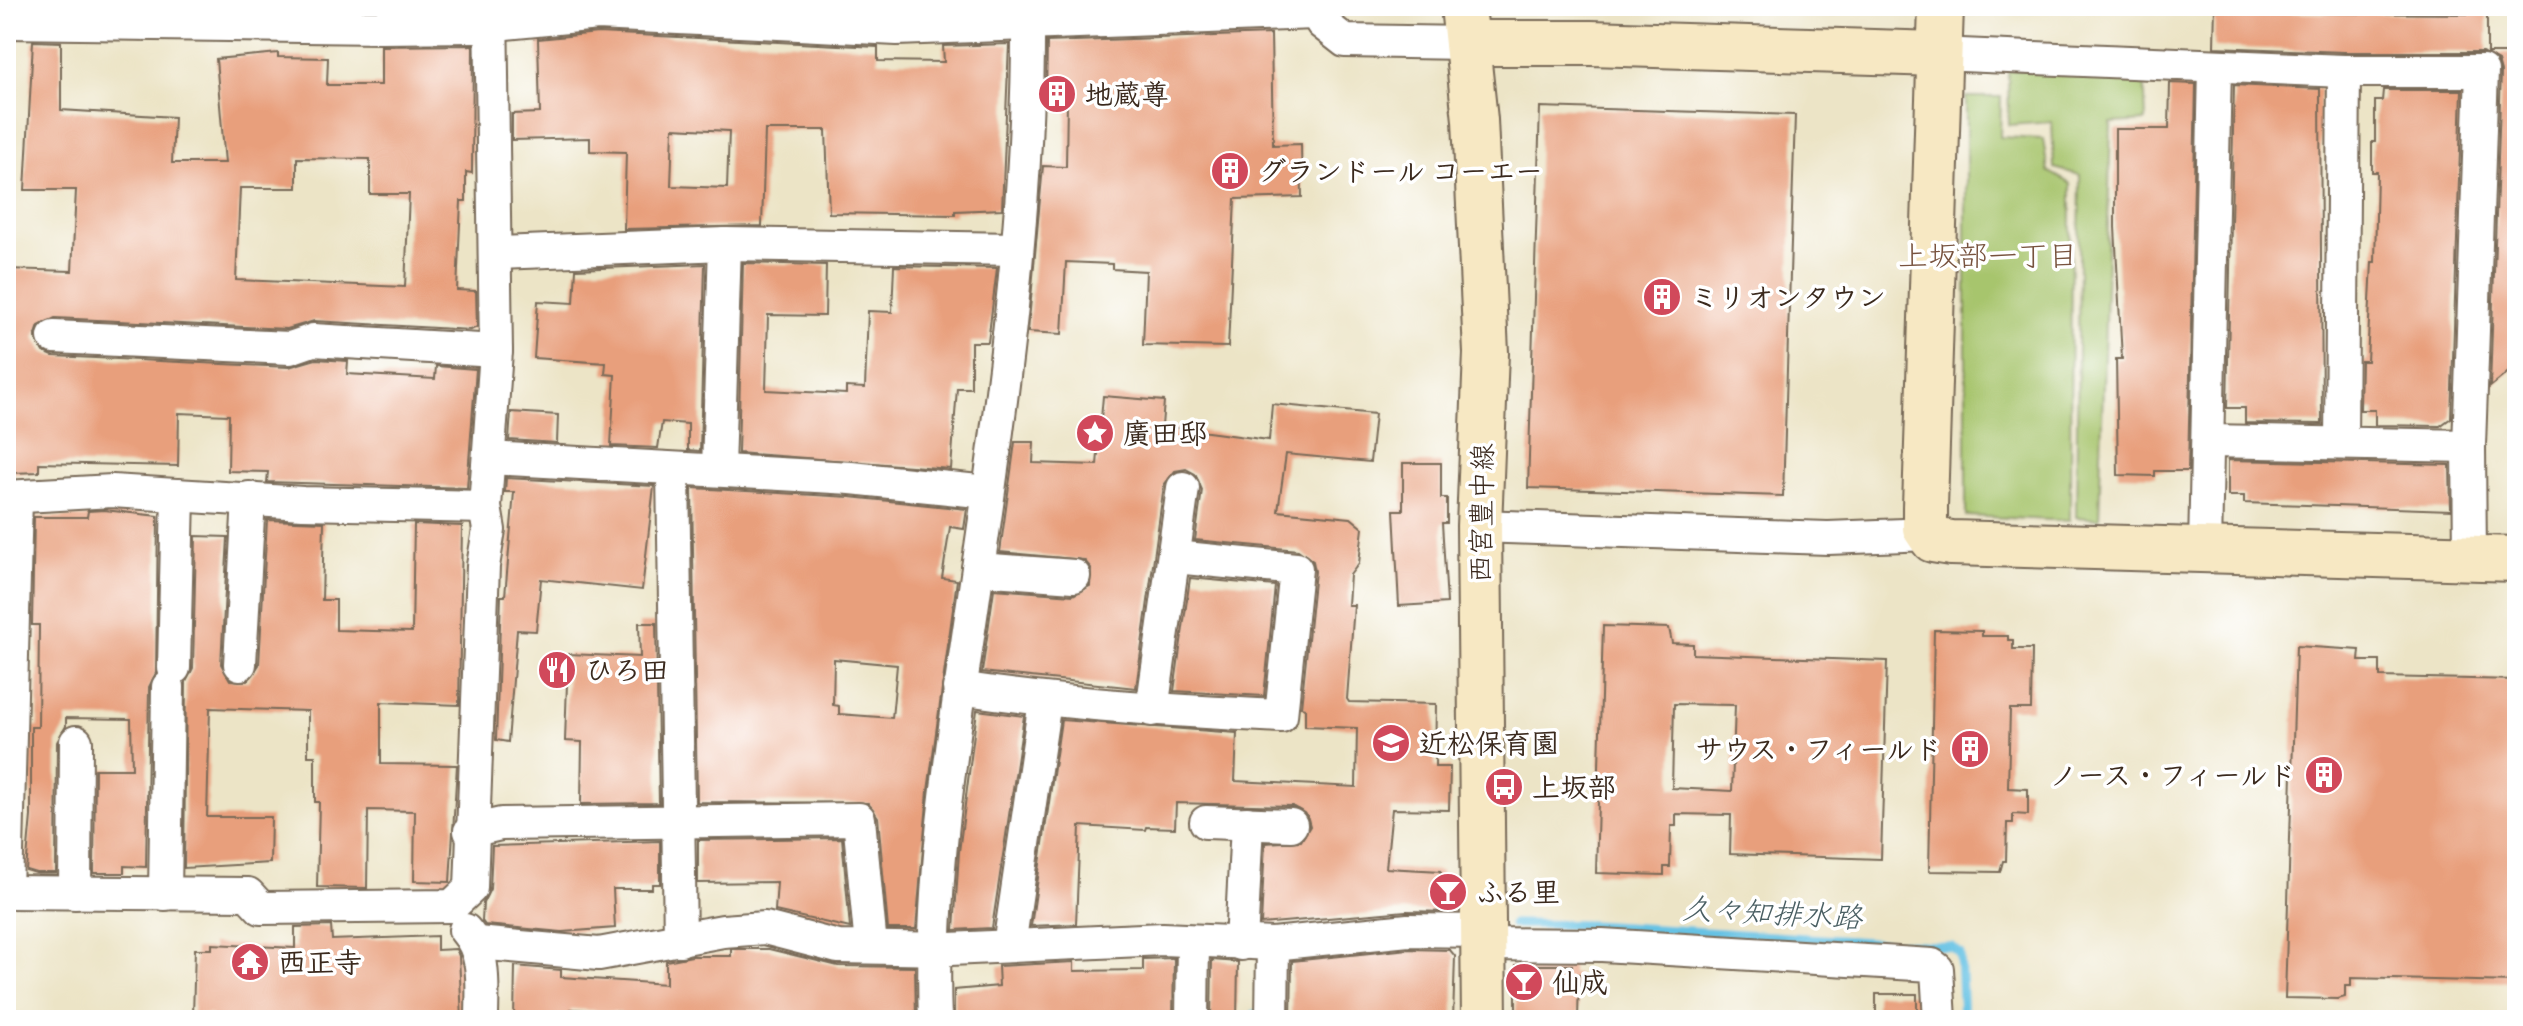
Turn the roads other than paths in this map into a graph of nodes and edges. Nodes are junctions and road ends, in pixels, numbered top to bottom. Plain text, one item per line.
1 (1941, 6) edge
2 (1314, 9) edge
3 (491, 14) edge
4 (1028, 14) edge
5 (6, 22) edge
6 (1465, 25) edge
7 (1938, 54) junction
8 (2215, 66) junction
9 (2344, 71) junction
10 (725, 244) junction
11 (1016, 249) junction
12 (497, 253) junction
13 (54, 337) dead end
14 (496, 351) junction
15 (2210, 441) junction
16 (2341, 442) junction
17 (2469, 446) junction
18 (489, 458) junction
19 (673, 469) junction
20 (718, 469) junction
21 (1183, 488) dead end
22 (988, 492) junction
23 (178, 495) junction
24 (11, 497) edge
25 (249, 498) junction
26 (485, 507) junction
27 (1479, 526) junction
28 (1929, 534) junction
29 (2205, 549) junction
30 (1175, 557) junction
31 (2470, 558) junction
32 (2517, 559) edge
33 (978, 569) junction
34 (1074, 576) dead end
35 (240, 664) dead end
36 (959, 688) junction
37 (1045, 701) junction
38 (1152, 710) junction
39 (76, 742) dead end
40 (676, 821) junction
41 (1206, 822) dead end
42 (1247, 823) junction
43 (1291, 825) dead end
44 (470, 831) junction
45 (6, 892) edge
46 (75, 893) junction
47 (165, 894) junction
48 (452, 906) junction
49 (1483, 938) junction
50 (680, 940) junction
51 (1193, 942) junction
52 (477, 943) junction
53 (1260, 944) junction
54 (932, 946) junction
55 (1009, 946) junction
56 (871, 947) junction
57 (482, 1020) edge
58 (935, 1020) edge
59 (1192, 1020) edge
60 (1272, 1020) edge
61 (1484, 1020) edge
62 (1940, 1020) edge

1 - 7 street
2 - 4 street
2 - 6 street
3 - 4 street
3 - 5 street
3 - 12 street
4 - 11 street
6 - 7 street
6 - 27 street, 西宮豊中線
7 - 8 street
7 - 28 street
8 - 9 street
8 - 15 street
9 - 16 street
9 - 17 street
10 - 11 street
10 - 12 street
10 - 20 street
11 - 22 street
12 - 14 street
13 - 14 street
14 - 18 street
15 - 16 street
15 - 29 street
16 - 17 street
17 - 31 street
18 - 19 street
18 - 26 street
19 - 20 street
19 - 40 street
20 - 22 street
21 - 30 street
22 - 33 street
23 - 24 street
23 - 25 street
23 - 47 street
24 - 45 street
25 - 26 street
25 - 35 street
26 - 44 street
27 - 28 street
27 - 49 street, 西宮豊中線
28 - 29 street
29 - 31 street
30 - 38 street
30 - 38 street
31 - 32 street
33 - 34 street
33 - 36 street
36 - 37 street
36 - 54 street
37 - 38 street
37 - 55 street
39 - 46 street
40 - 44 street
40 - 50 street
40 - 56 street
41 - 42 street
42 - 43 street
42 - 53 street
44 - 48 street
45 - 46 street
46 - 47 street
47 - 48 street
48 - 52 street
49 - 53 street
49 - 61 street, 西宮豊中線
49 - 62 street
50 - 52 street
50 - 56 street
51 - 53 street
51 - 55 street
51 - 59 street
52 - 57 street
53 - 60 street
54 - 55 street
54 - 56 street
54 - 58 street

